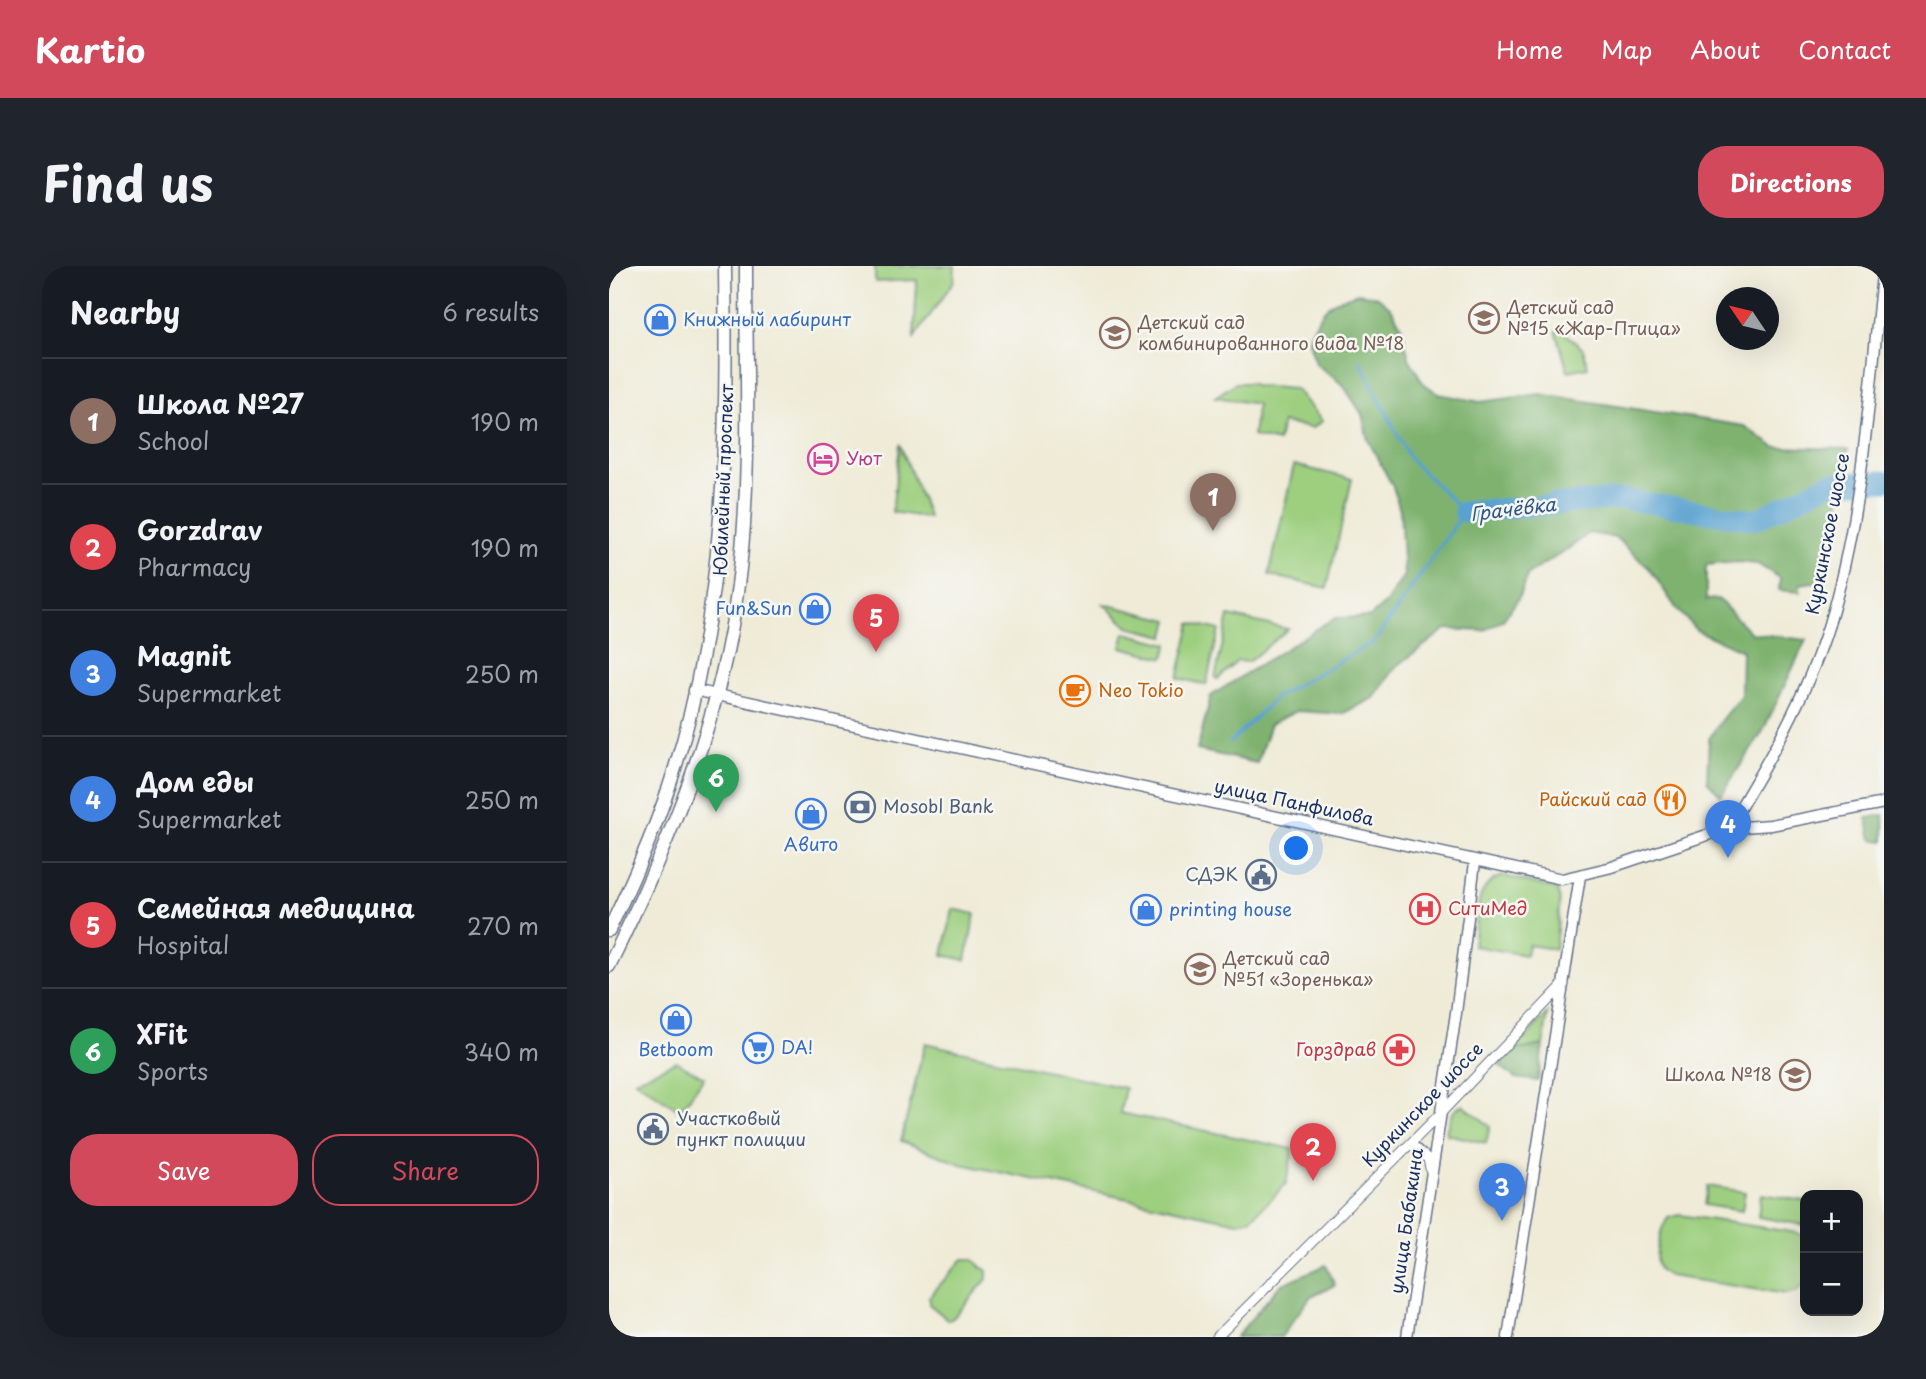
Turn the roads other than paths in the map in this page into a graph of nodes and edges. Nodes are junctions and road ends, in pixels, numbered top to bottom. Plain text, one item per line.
1 (725, 266) edge
2 (746, 266) edge
3 (1883, 266) edge
4 (694, 690) junction
5 (717, 695) junction
6 (1884, 803) edge
7 (1728, 828) junction
8 (1475, 862) junction
9 (1580, 876) junction
10 (609, 930) edge
11 (609, 966) edge
12 (1564, 984) junction
13 (1440, 1114) junction
14 (1411, 1144) junction
15 (1431, 1175) junction
16 (1217, 1337) edge
17 (1407, 1337) edge
18 (1509, 1337) edge

1 - 4 main road, Юбилейный проспект
2 - 5 main road, Юбилейный проспект
3 - 7 street, Куркинское шоссе
4 - 5 street, улица Панфилова
4 - 10 main road, Юбилейный проспект
5 - 8 street, улица Панфилова
5 - 11 main road, Юбилейный проспект
6 - 7 street, улица Панфилова
7 - 9 street, улица Панфилова
8 - 9 street, улица Панфилова
8 - 13 street, улица Бабакина
9 - 12 street
12 - 13 street, Куркинское шоссе
12 - 18 street
13 - 14 street, Куркинское шоссе
13 - 15 street, улица Бабакина
14 - 15 street
14 - 16 street, Куркинское шоссе
15 - 17 street, улица Бабакина

